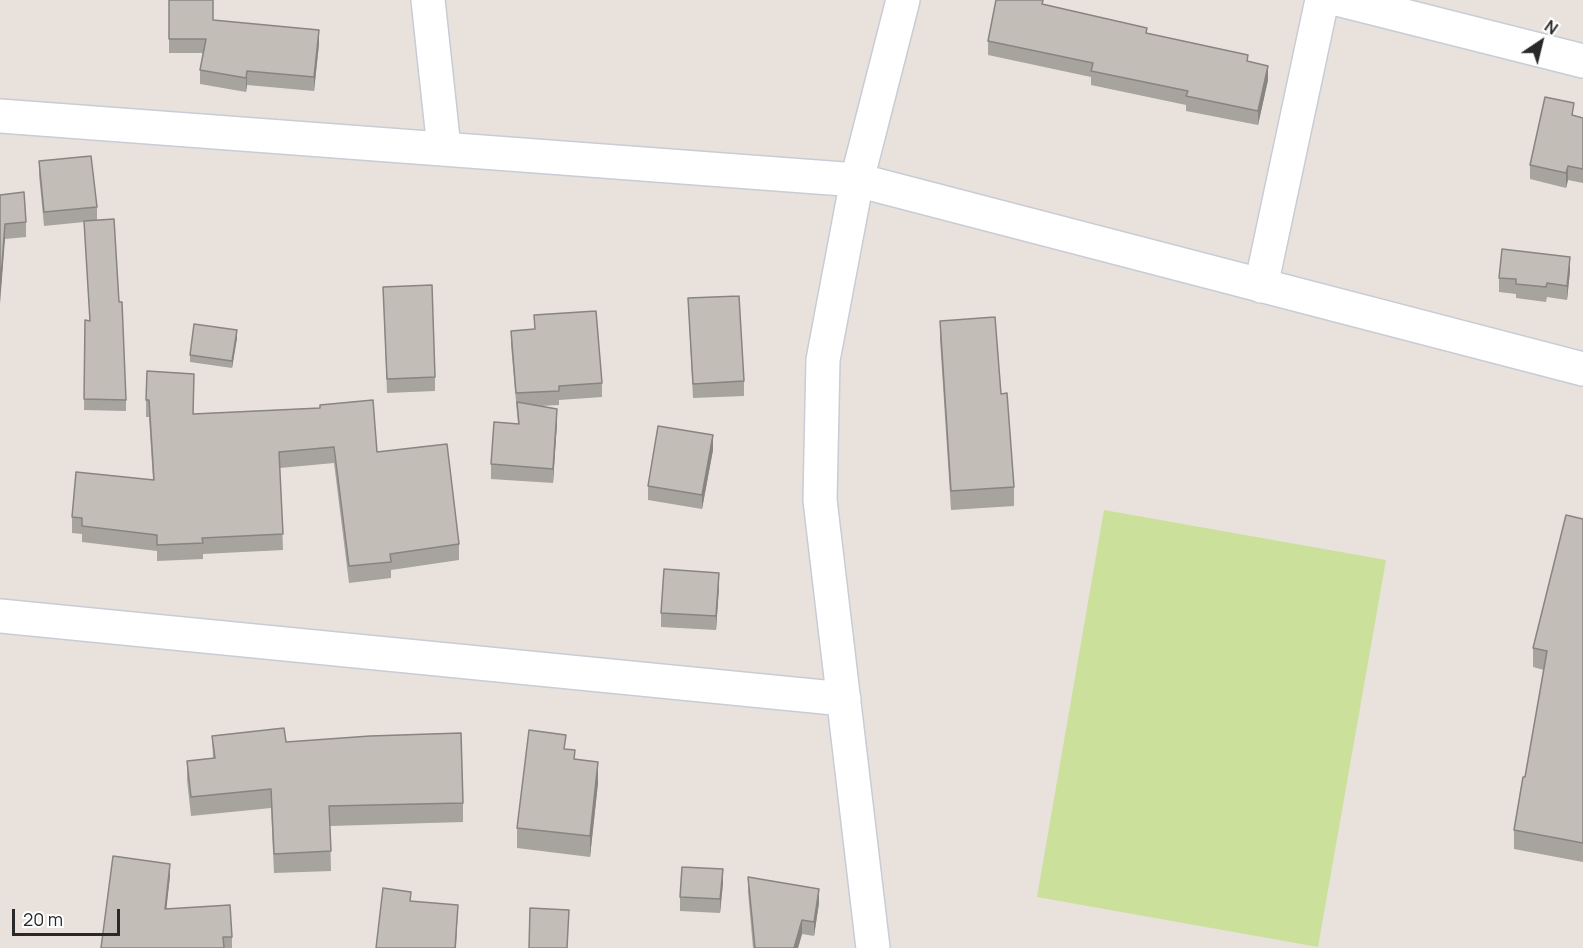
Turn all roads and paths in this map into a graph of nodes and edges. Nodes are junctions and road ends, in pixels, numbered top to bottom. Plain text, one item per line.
1 (428, 0) edge
2 (903, 0) edge
3 (1322, 0) edge
4 (1341, 0) edge
5 (1583, 61) edge
6 (0, 116) edge
7 (444, 148) junction
8 (857, 180) junction
9 (1261, 286) junction
10 (1583, 369) edge
11 (0, 616) edge
12 (844, 699) junction
13 (873, 948) edge

1 - 7 street
2 - 8 street
3 - 9 street
4 - 5 street
6 - 7 street
7 - 8 street
8 - 9 street
8 - 12 street
9 - 10 street
11 - 12 street
12 - 13 street

